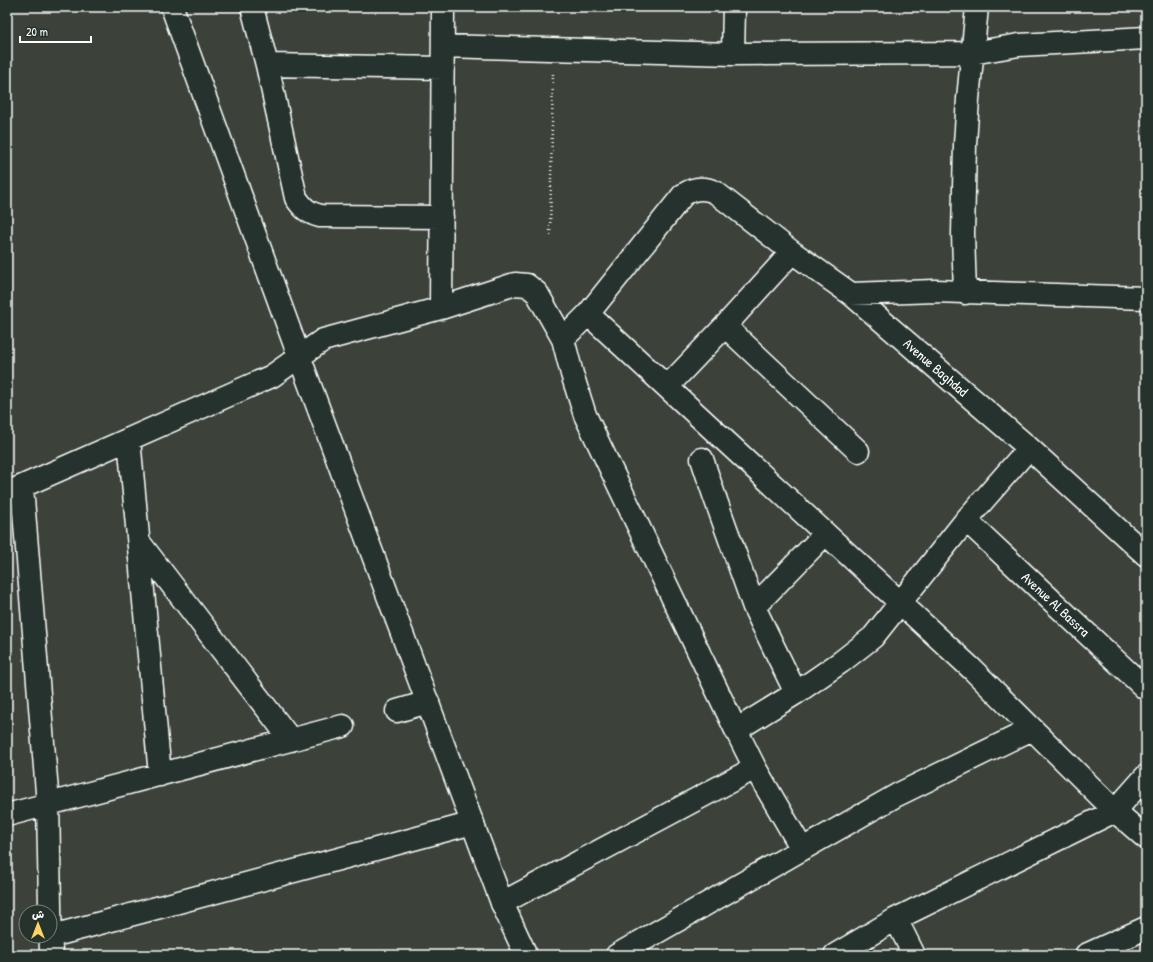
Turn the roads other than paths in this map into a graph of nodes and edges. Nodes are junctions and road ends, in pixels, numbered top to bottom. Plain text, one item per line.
1 (172, 7) edge
2 (252, 7) edge
3 (443, 7) edge
4 (734, 7) edge
5 (977, 7) edge
6 (1146, 38) edge
7 (443, 46) junction
8 (972, 53) junction
9 (733, 54) junction
10 (267, 65) junction
11 (443, 68) junction
12 (442, 217) junction
13 (792, 252) junction
14 (965, 292) junction
15 (851, 294) junction
16 (1146, 298) edge
17 (441, 308) junction
18 (588, 314) junction
19 (725, 326) junction
20 (563, 339) junction
21 (299, 356) junction
22 (667, 387) junction
23 (129, 439) junction
24 (1029, 448) junction
25 (858, 451) dead end
26 (702, 458) dead end
27 (14, 490) edge
28 (966, 520) junction
29 (825, 534) junction
30 (139, 542) junction
31 (1146, 555) edge
32 (900, 604) junction
33 (754, 607) junction
34 (1146, 689) edge
35 (796, 693) junction
36 (428, 702) junction
37 (397, 711) dead end
38 (342, 726) dead end
39 (1032, 729) junction
40 (736, 730) junction
41 (291, 740) junction
42 (755, 768) junction
43 (160, 775) junction
44 (1146, 776) edge
45 (48, 804) junction
46 (1115, 811) junction
47 (7, 816) edge
48 (473, 823) junction
49 (1146, 838) edge
50 (802, 849) junction
51 (502, 903) junction
52 (896, 919) junction
53 (1146, 928) edge
54 (51, 945) edge
55 (526, 955) edge
56 (617, 955) edge
57 (835, 955) edge
58 (914, 955) edge
59 (1086, 955) edge

1 - 21 street
2 - 10 street
3 - 7 street
4 - 9 street
5 - 8 street
6 - 8 street
7 - 9 street
7 - 11 street
8 - 9 street
8 - 14 street
10 - 11 street
10 - 12 street
11 - 12 street
12 - 17 street
13 - 15 street, Avenue Baghdad
13 - 18 street, Avenue Baghdad
13 - 19 street
14 - 15 street
14 - 16 street
15 - 24 street, Avenue Baghdad
17 - 20 street
17 - 21 street
18 - 20 street
18 - 22 street
19 - 22 street
19 - 25 street
20 - 40 street
21 - 23 street
21 - 36 street
22 - 29 street
23 - 27 street
23 - 30 street
24 - 28 street
24 - 31 street, Avenue Baghdad
26 - 33 street
27 - 45 street
28 - 32 street
28 - 34 street, Avenue Al Bassra
29 - 32 street
29 - 33 street
30 - 41 street
30 - 43 street
32 - 35 street
32 - 39 street
33 - 35 street
35 - 40 street
36 - 37 street
36 - 48 street
38 - 41 street
39 - 46 street
39 - 50 street
40 - 42 street
41 - 43 street
42 - 50 street
42 - 51 street
43 - 45 street
44 - 46 street
45 - 47 street
45 - 54 street
46 - 49 street
46 - 52 street
48 - 51 street
48 - 54 street
50 - 56 street
51 - 55 street
52 - 57 street
52 - 58 street
53 - 59 street

